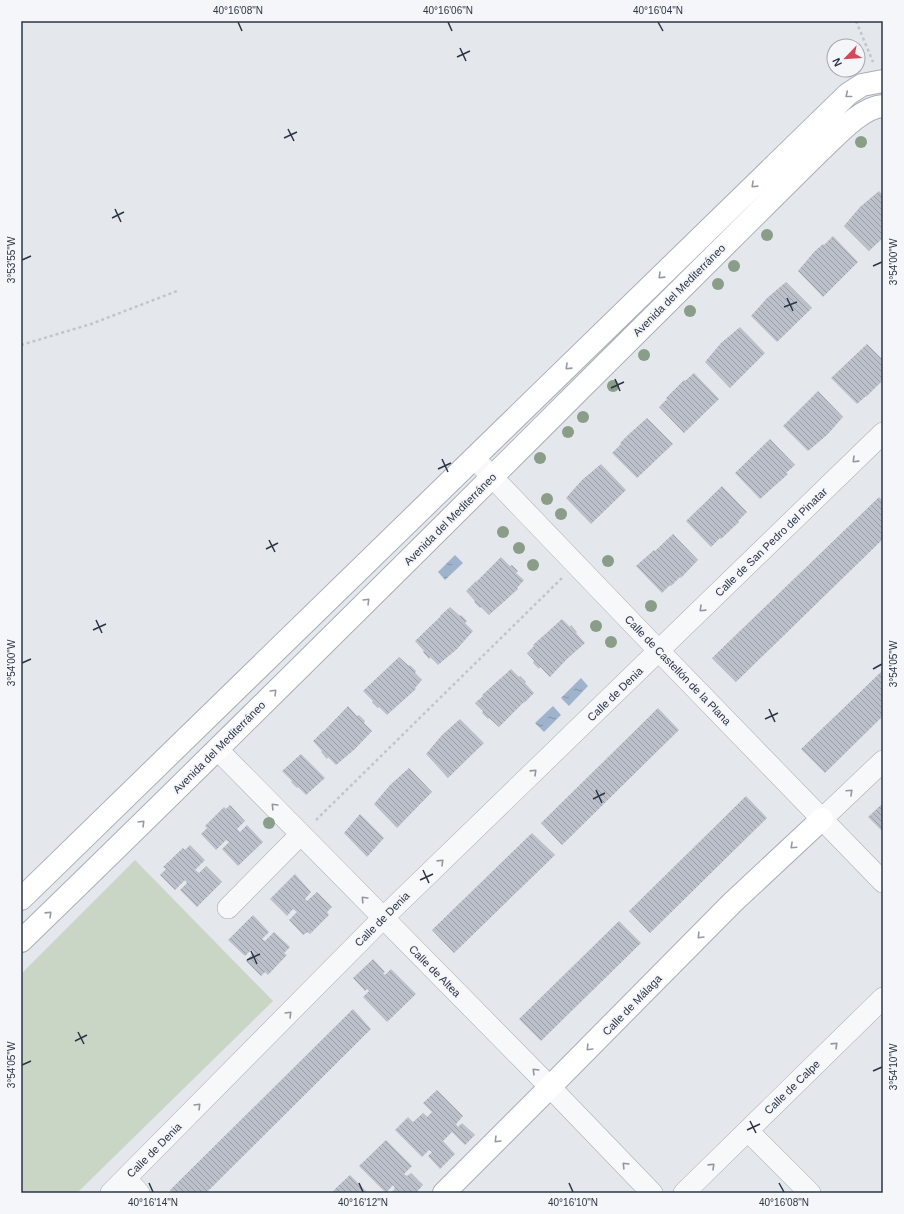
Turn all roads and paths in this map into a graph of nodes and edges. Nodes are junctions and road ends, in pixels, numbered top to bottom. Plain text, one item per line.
1 (856, 21) edge
2 (882, 81) edge
3 (883, 106) edge
4 (178, 291) dead end
5 (21, 346) edge
6 (883, 433) edge
7 (474, 458) junction
8 (493, 477) junction
9 (576, 564) junction
10 (659, 651) junction
11 (217, 749) junction
12 (883, 762) edge
13 (822, 819) junction
14 (301, 834) junction
15 (883, 882) edge
16 (21, 899) edge
17 (228, 908) dead end
18 (383, 918) junction
19 (21, 941) edge
20 (883, 998) edge
21 (550, 1087) junction
22 (748, 1131) junction
23 (132, 1186) edge
24 (111, 1193) edge
25 (444, 1193) edge
26 (652, 1193) edge
27 (684, 1193) edge
28 (810, 1193) edge

1 - 2 path
2 -> 7 street, Avenida del Mediterráneo
3 - 8 street, Avenida del Mediterráneo
4 - 5 path
6 -> 10 street, Calle de San Pedro del Pinatar
7 - 8 street, Calle de Castellón de la Plana
7 - 16 street, Avenida del Mediterráneo
8 - 9 street, Calle de Castellón de la Plana
11 -> 8 street, Avenida del Mediterráneo
9 - 10 street, Calle de Castellón de la Plana
9 - 14 path
10 - 13 street, Calle de Castellón de la Plana
18 -> 10 street, Calle de Denia
14 -> 11 street, Calle de Altea
19 -> 11 street, Avenida del Mediterráneo
13 -> 12 street
13 - 15 street, Calle de Castellón de la Plana
13 -> 21 street, Calle de Málaga
14 - 17 street
18 -> 14 street, Calle de Altea
21 -> 18 street, Calle de Altea
23 -> 18 street, Calle de Denia
22 -> 20 street, Calle de Calpe
21 -> 25 street, Calle de Málaga
26 -> 21 street, Calle de Altea
27 -> 22 street, Calle de Calpe
22 - 28 street
23 - 24 street, Calle de Denia

